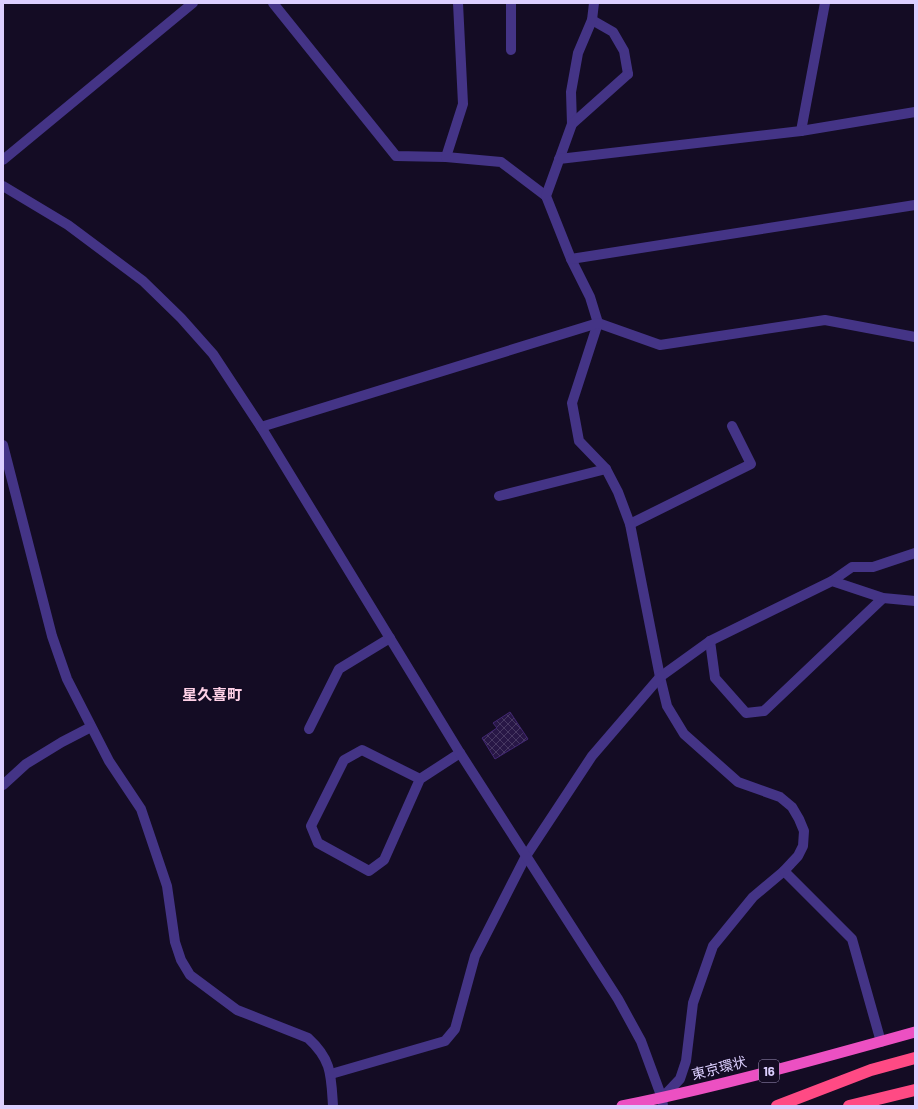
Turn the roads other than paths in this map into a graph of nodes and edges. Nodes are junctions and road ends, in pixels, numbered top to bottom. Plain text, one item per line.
1 (193, 3) edge
2 (274, 3) edge
3 (458, 3) edge
4 (511, 3) edge
5 (594, 3) edge
6 (825, 3) edge
7 (592, 20) junction
8 (511, 50) dead end
9 (915, 112) edge
10 (572, 124) junction
11 (801, 131) junction
12 (446, 157) junction
13 (560, 159) junction
14 (3, 160) edge
15 (3, 186) edge
16 (546, 196) junction
17 (915, 205) edge
18 (571, 259) junction
19 (598, 322) junction
20 (915, 337) edge
21 (732, 426) dead end
22 (261, 428) junction
23 (3, 445) edge
24 (606, 469) junction
25 (498, 496) dead end
26 (630, 524) junction
27 (915, 553) edge
28 (832, 581) junction
29 (883, 598) junction
30 (915, 601) edge
31 (390, 638) junction
32 (710, 641) junction
33 (660, 677) junction
34 (90, 727) junction
35 (310, 729) dead end
36 (460, 753) junction
37 (420, 779) junction
38 (3, 785) edge
39 (526, 856) junction
40 (784, 871) junction
41 (915, 1032) edge
42 (881, 1042) junction
43 (915, 1058) edge
44 (331, 1074) junction
45 (915, 1090) edge
46 (662, 1102) edge
47 (333, 1106) edge
48 (622, 1106) edge
49 (776, 1106) edge
50 (849, 1106) edge

1 - 14 street
2 - 12 street
3 - 12 street
4 - 8 street
5 - 7 street
6 - 11 street
7 - 10 street
7 - 10 street
9 - 11 street
10 - 13 street
11 - 13 street
12 - 16 street
13 - 16 street
15 - 22 street
16 - 18 street
17 - 18 street
18 - 19 street
19 - 20 street
19 - 22 street
19 - 24 street
21 - 26 street
22 - 31 street
23 - 34 street
24 - 25 street
24 - 26 street
26 - 33 street
27 - 28 street
28 - 29 street
28 - 32 street
29 - 30 street
29 - 32 street
31 - 35 street
31 - 36 street
32 - 33 street
33 - 39 street
33 - 40 street
34 - 38 street
34 - 44 street
36 - 37 street
36 - 39 street
37 - 37 street
39 - 44 street
39 - 46 street
40 - 42 street
40 - 46 street
41 - 42 highway, 東京環状 / 16
42 - 46 highway, 東京環状 / 16
43 - 49 highway
44 - 47 street
45 - 50 highway
46 - 48 highway, 東京環状 / 16

